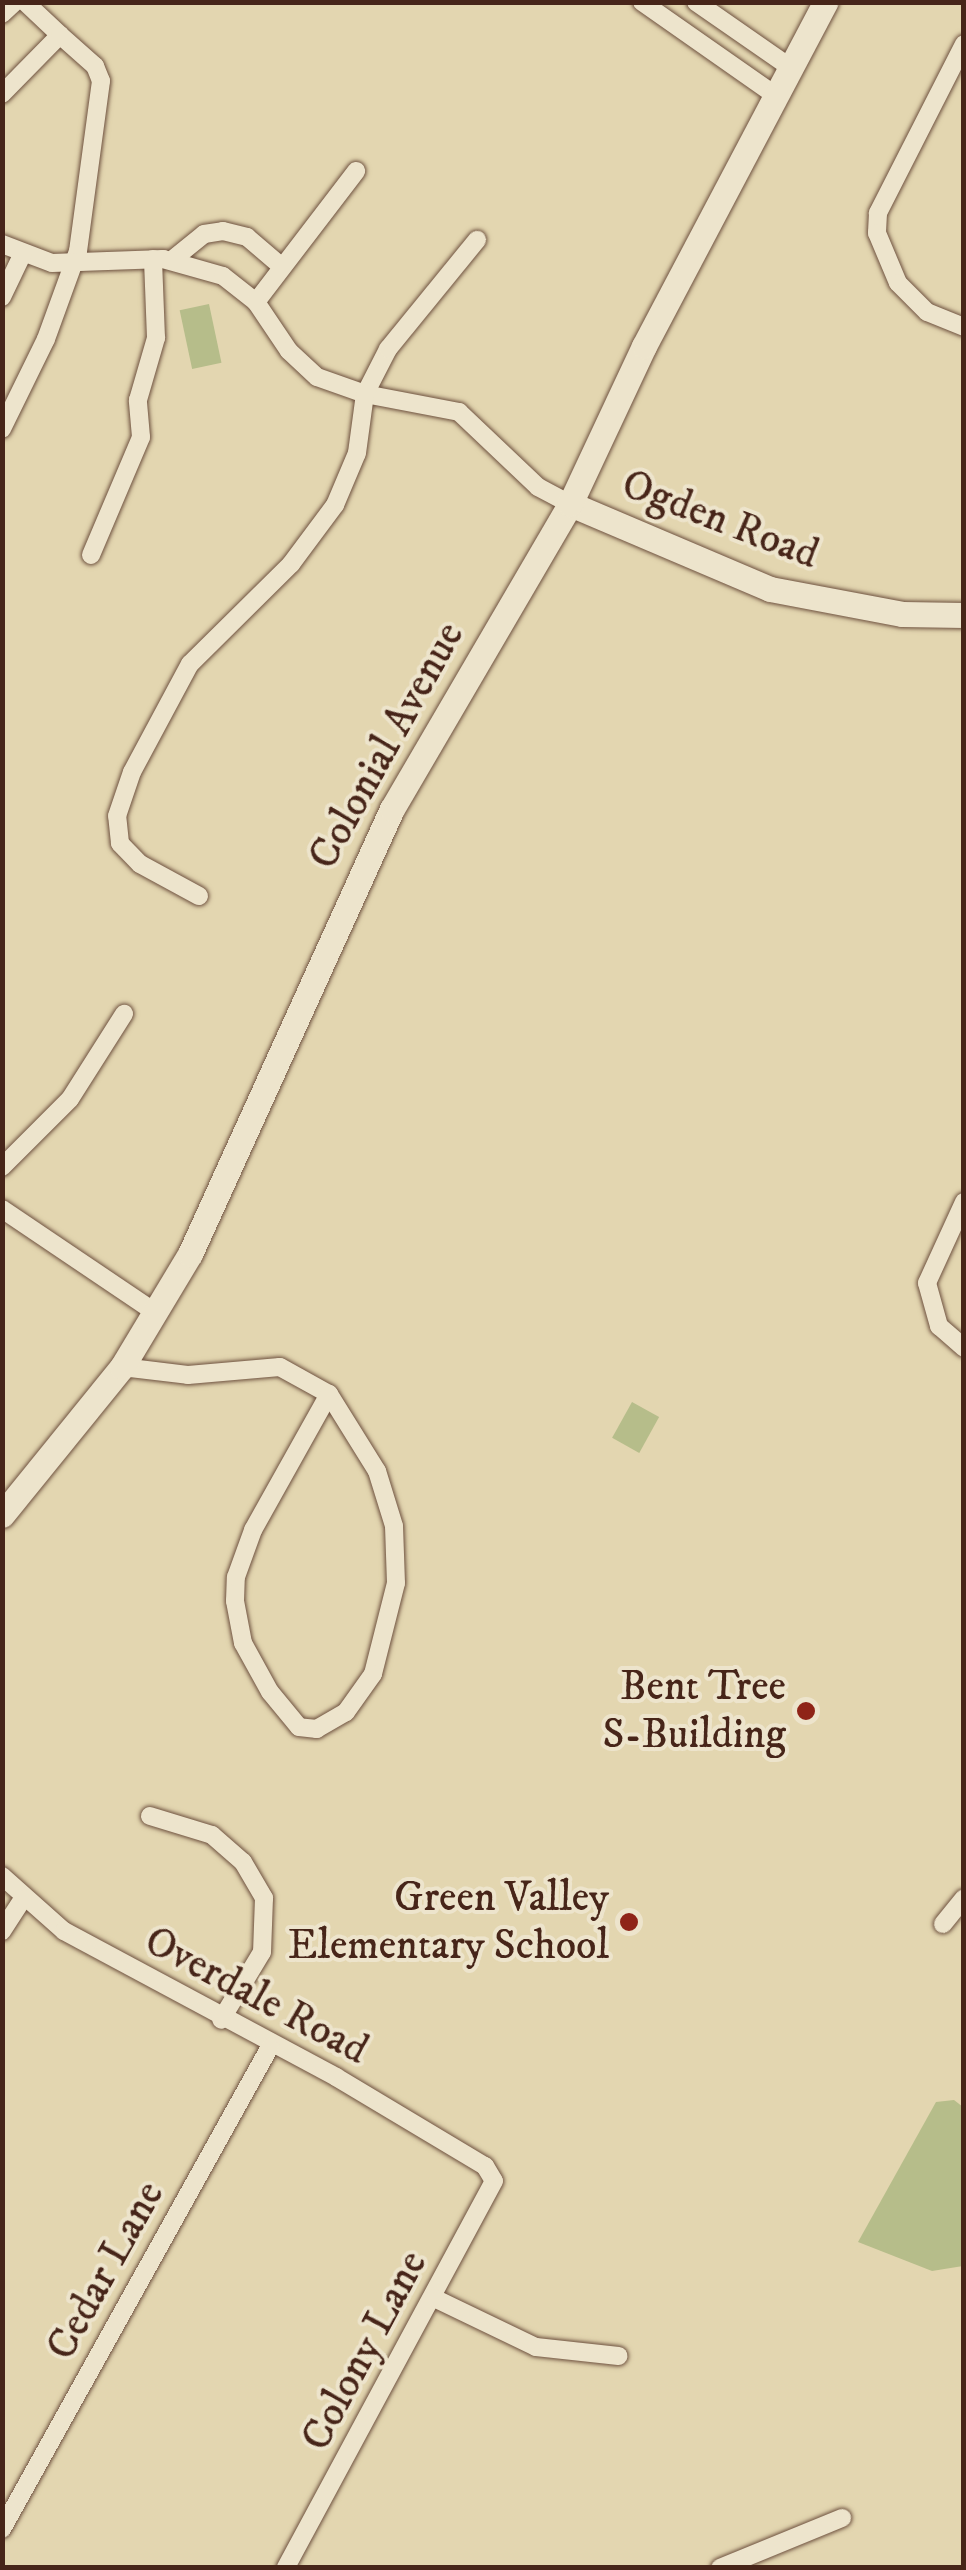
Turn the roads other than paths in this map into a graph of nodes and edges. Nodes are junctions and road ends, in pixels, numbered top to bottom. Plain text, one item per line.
1 (14, 2) edge
2 (25, 2) edge
3 (642, 2) edge
4 (696, 2) edge
5 (825, 2) edge
6 (2, 14) edge
7 (60, 35) junction
8 (964, 44) edge
9 (791, 68) junction
10 (2, 94) edge
11 (775, 95) junction
12 (356, 171) dead end
13 (477, 240) dead end
14 (2, 244) edge
15 (22, 255) junction
16 (162, 260) junction
17 (73, 265) junction
18 (280, 266) junction
19 (2, 297) edge
20 (256, 302) junction
21 (964, 328) edge
22 (364, 394) junction
23 (4, 422) edge
24 (570, 504) junction
25 (91, 555) dead end
26 (964, 616) edge
27 (199, 896) dead end
28 (124, 1014) dead end
29 (2, 1166) edge
30 (964, 1202) edge
31 (2, 1209) edge
32 (156, 1313) junction
33 (964, 1348) edge
34 (122, 1368) junction
35 (329, 1394) junction
36 (2, 1515) edge
37 (150, 1816) dead end
38 (2, 1876) edge
39 (964, 1898) edge
40 (23, 1900) junction
41 (943, 1924) dead end
42 (2, 1931) edge
43 (221, 2020) junction
44 (270, 2047) junction
45 (485, 2166) joint
46 (434, 2298) junction
47 (619, 2356) dead end
48 (842, 2518) dead end
49 (2, 2529) edge
50 (286, 2568) edge
51 (720, 2568) edge

1 - 6 street
2 - 7 street
3 - 11 street
4 - 9 street
5 - 9 main road, Colonial Avenue
7 - 10 street
7 - 17 street
8 - 21 street
9 - 11 main road, Colonial Avenue
11 - 24 main road, Colonial Avenue
12 - 18 street
13 - 22 street
14 - 15 street
15 - 17 street
15 - 19 street
16 - 17 street
16 - 18 street
16 - 20 street
16 - 25 street
17 - 23 street
18 - 20 street
20 - 22 street
22 - 24 street
22 - 27 street
24 - 26 main road, Ogden Road
24 - 32 main road, Colonial Avenue
28 - 29 street
30 - 33 street
31 - 32 street
32 - 34 main road, Colonial Avenue
34 - 35 street
34 - 36 main road, Colonial Avenue
35 - 35 street
37 - 43 street
38 - 40 street, Overdale Road
39 - 41 street
40 - 42 street
40 - 43 street, Overdale Road
43 - 44 street, Overdale Road
44 - 45 street, Overdale Road
44 - 49 street, Cedar Lane
45 - 46 street, Colony Lane
46 - 47 street
46 - 50 street, Colony Lane
48 - 51 street

